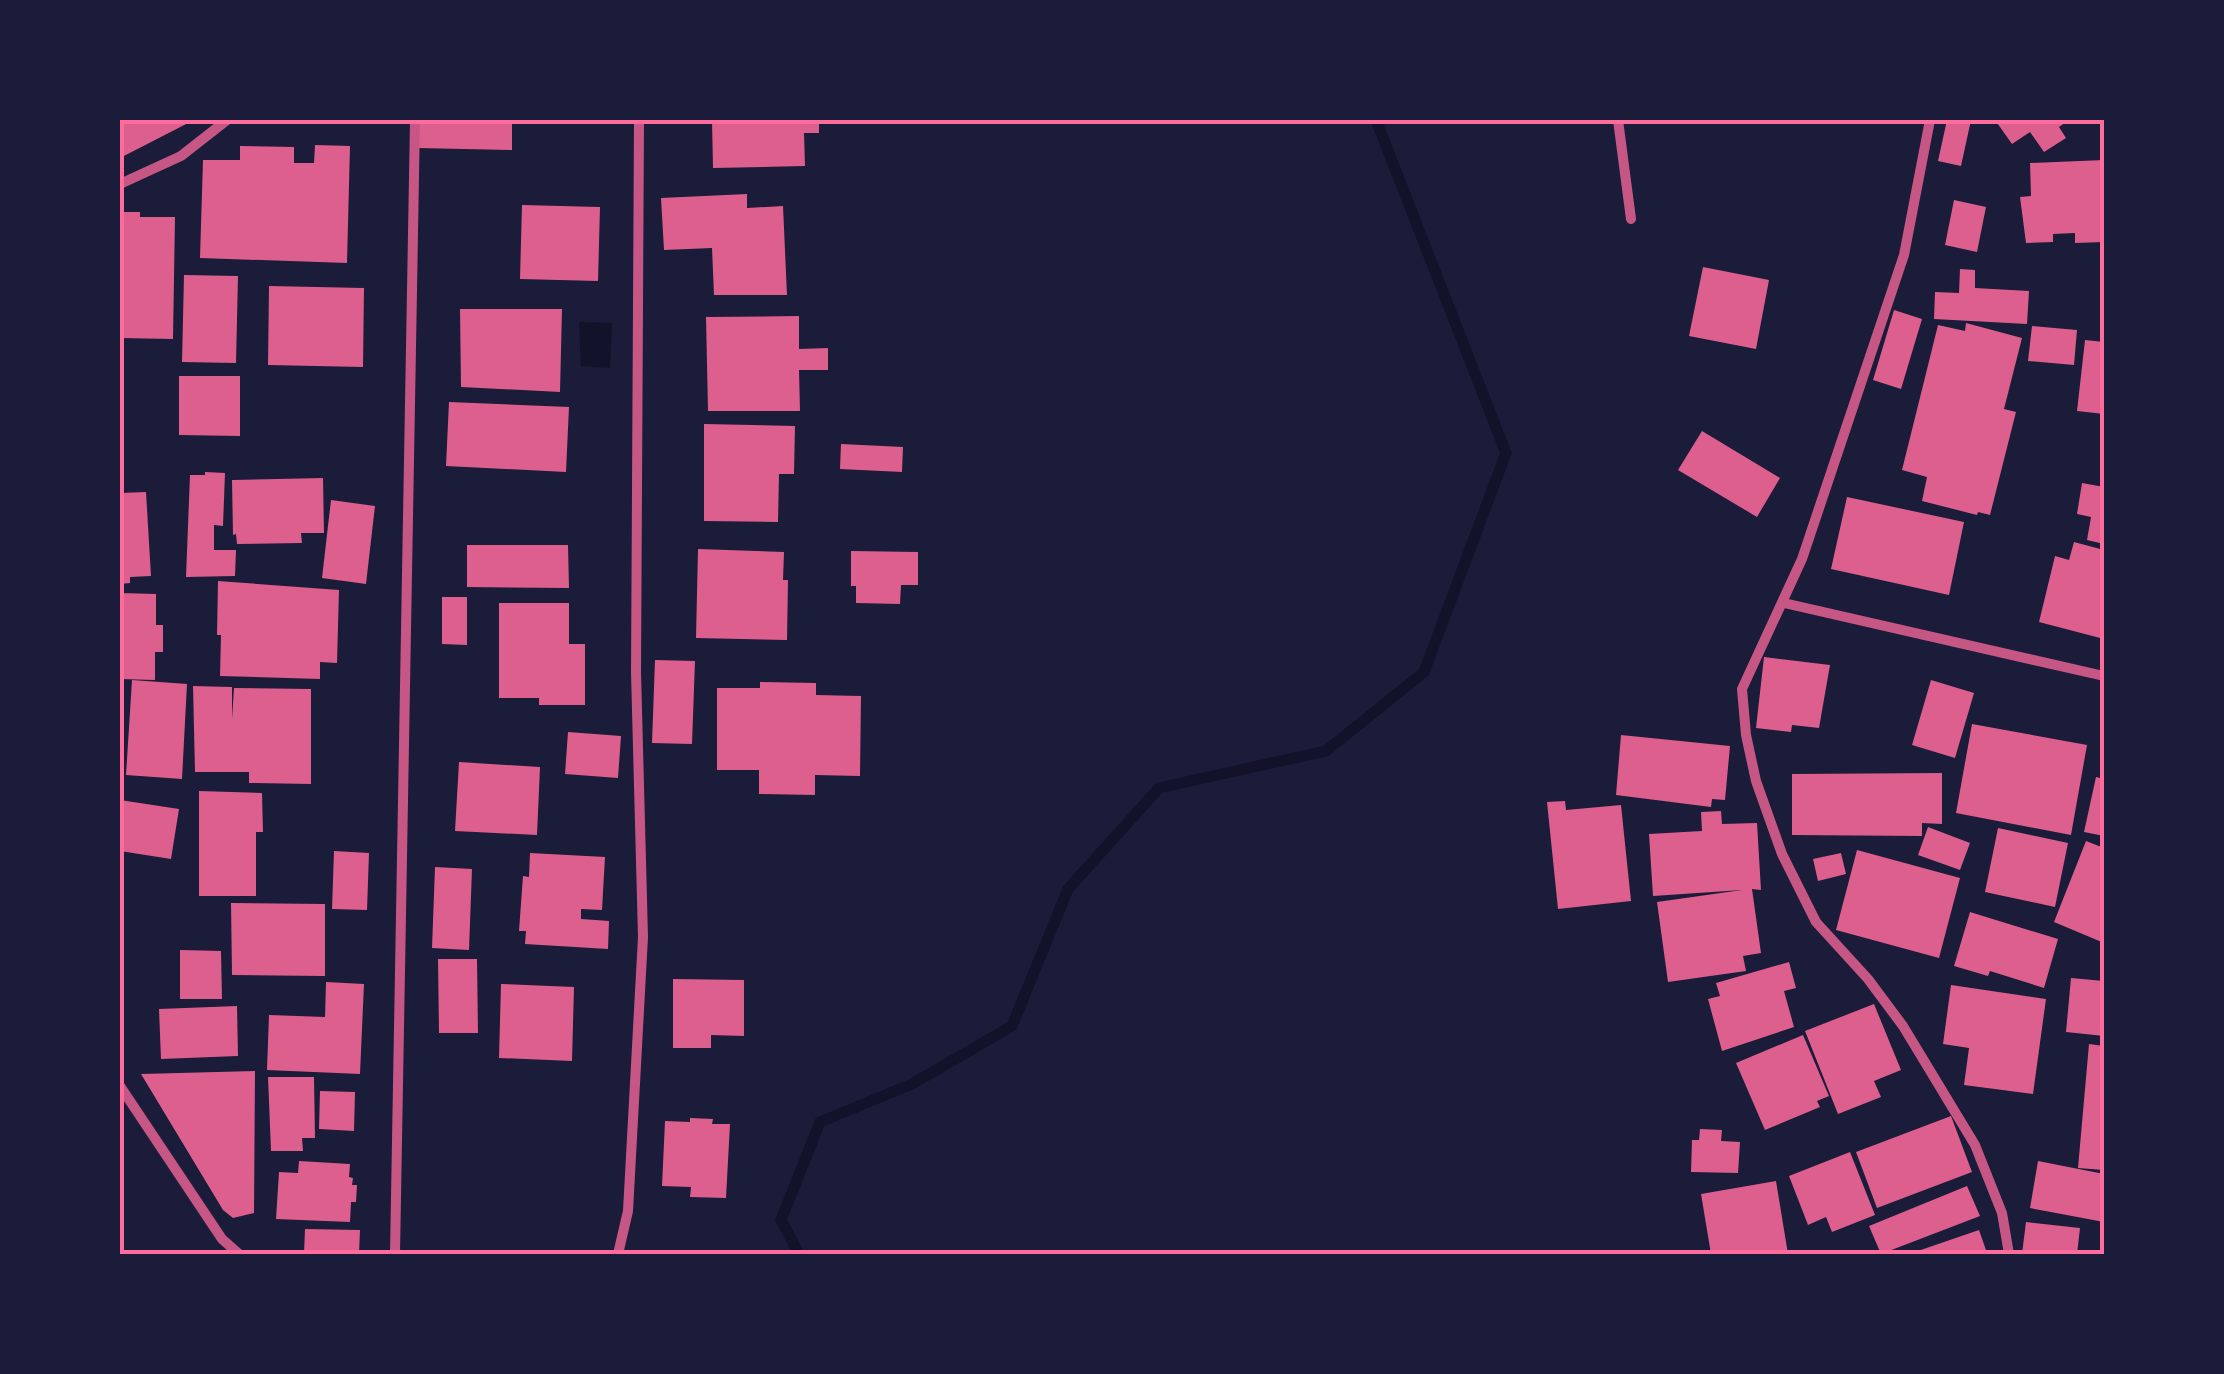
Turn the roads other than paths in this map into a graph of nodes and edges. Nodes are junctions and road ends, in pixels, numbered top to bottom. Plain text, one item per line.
1 (227, 120) edge
2 (415, 120) edge
3 (639, 120) edge
4 (1618, 120) edge
5 (1930, 120) edge
6 (120, 184) edge
7 (1631, 219) dead end
8 (1784, 602) junction
9 (2104, 676) edge
10 (120, 1086) edge
11 (239, 1254) edge
12 (394, 1254) edge
13 (618, 1254) edge
14 (2009, 1254) edge

1 - 6 street
2 - 12 street
3 - 13 street
4 - 7 street
5 - 8 street
8 - 9 street
8 - 14 street
10 - 11 street

